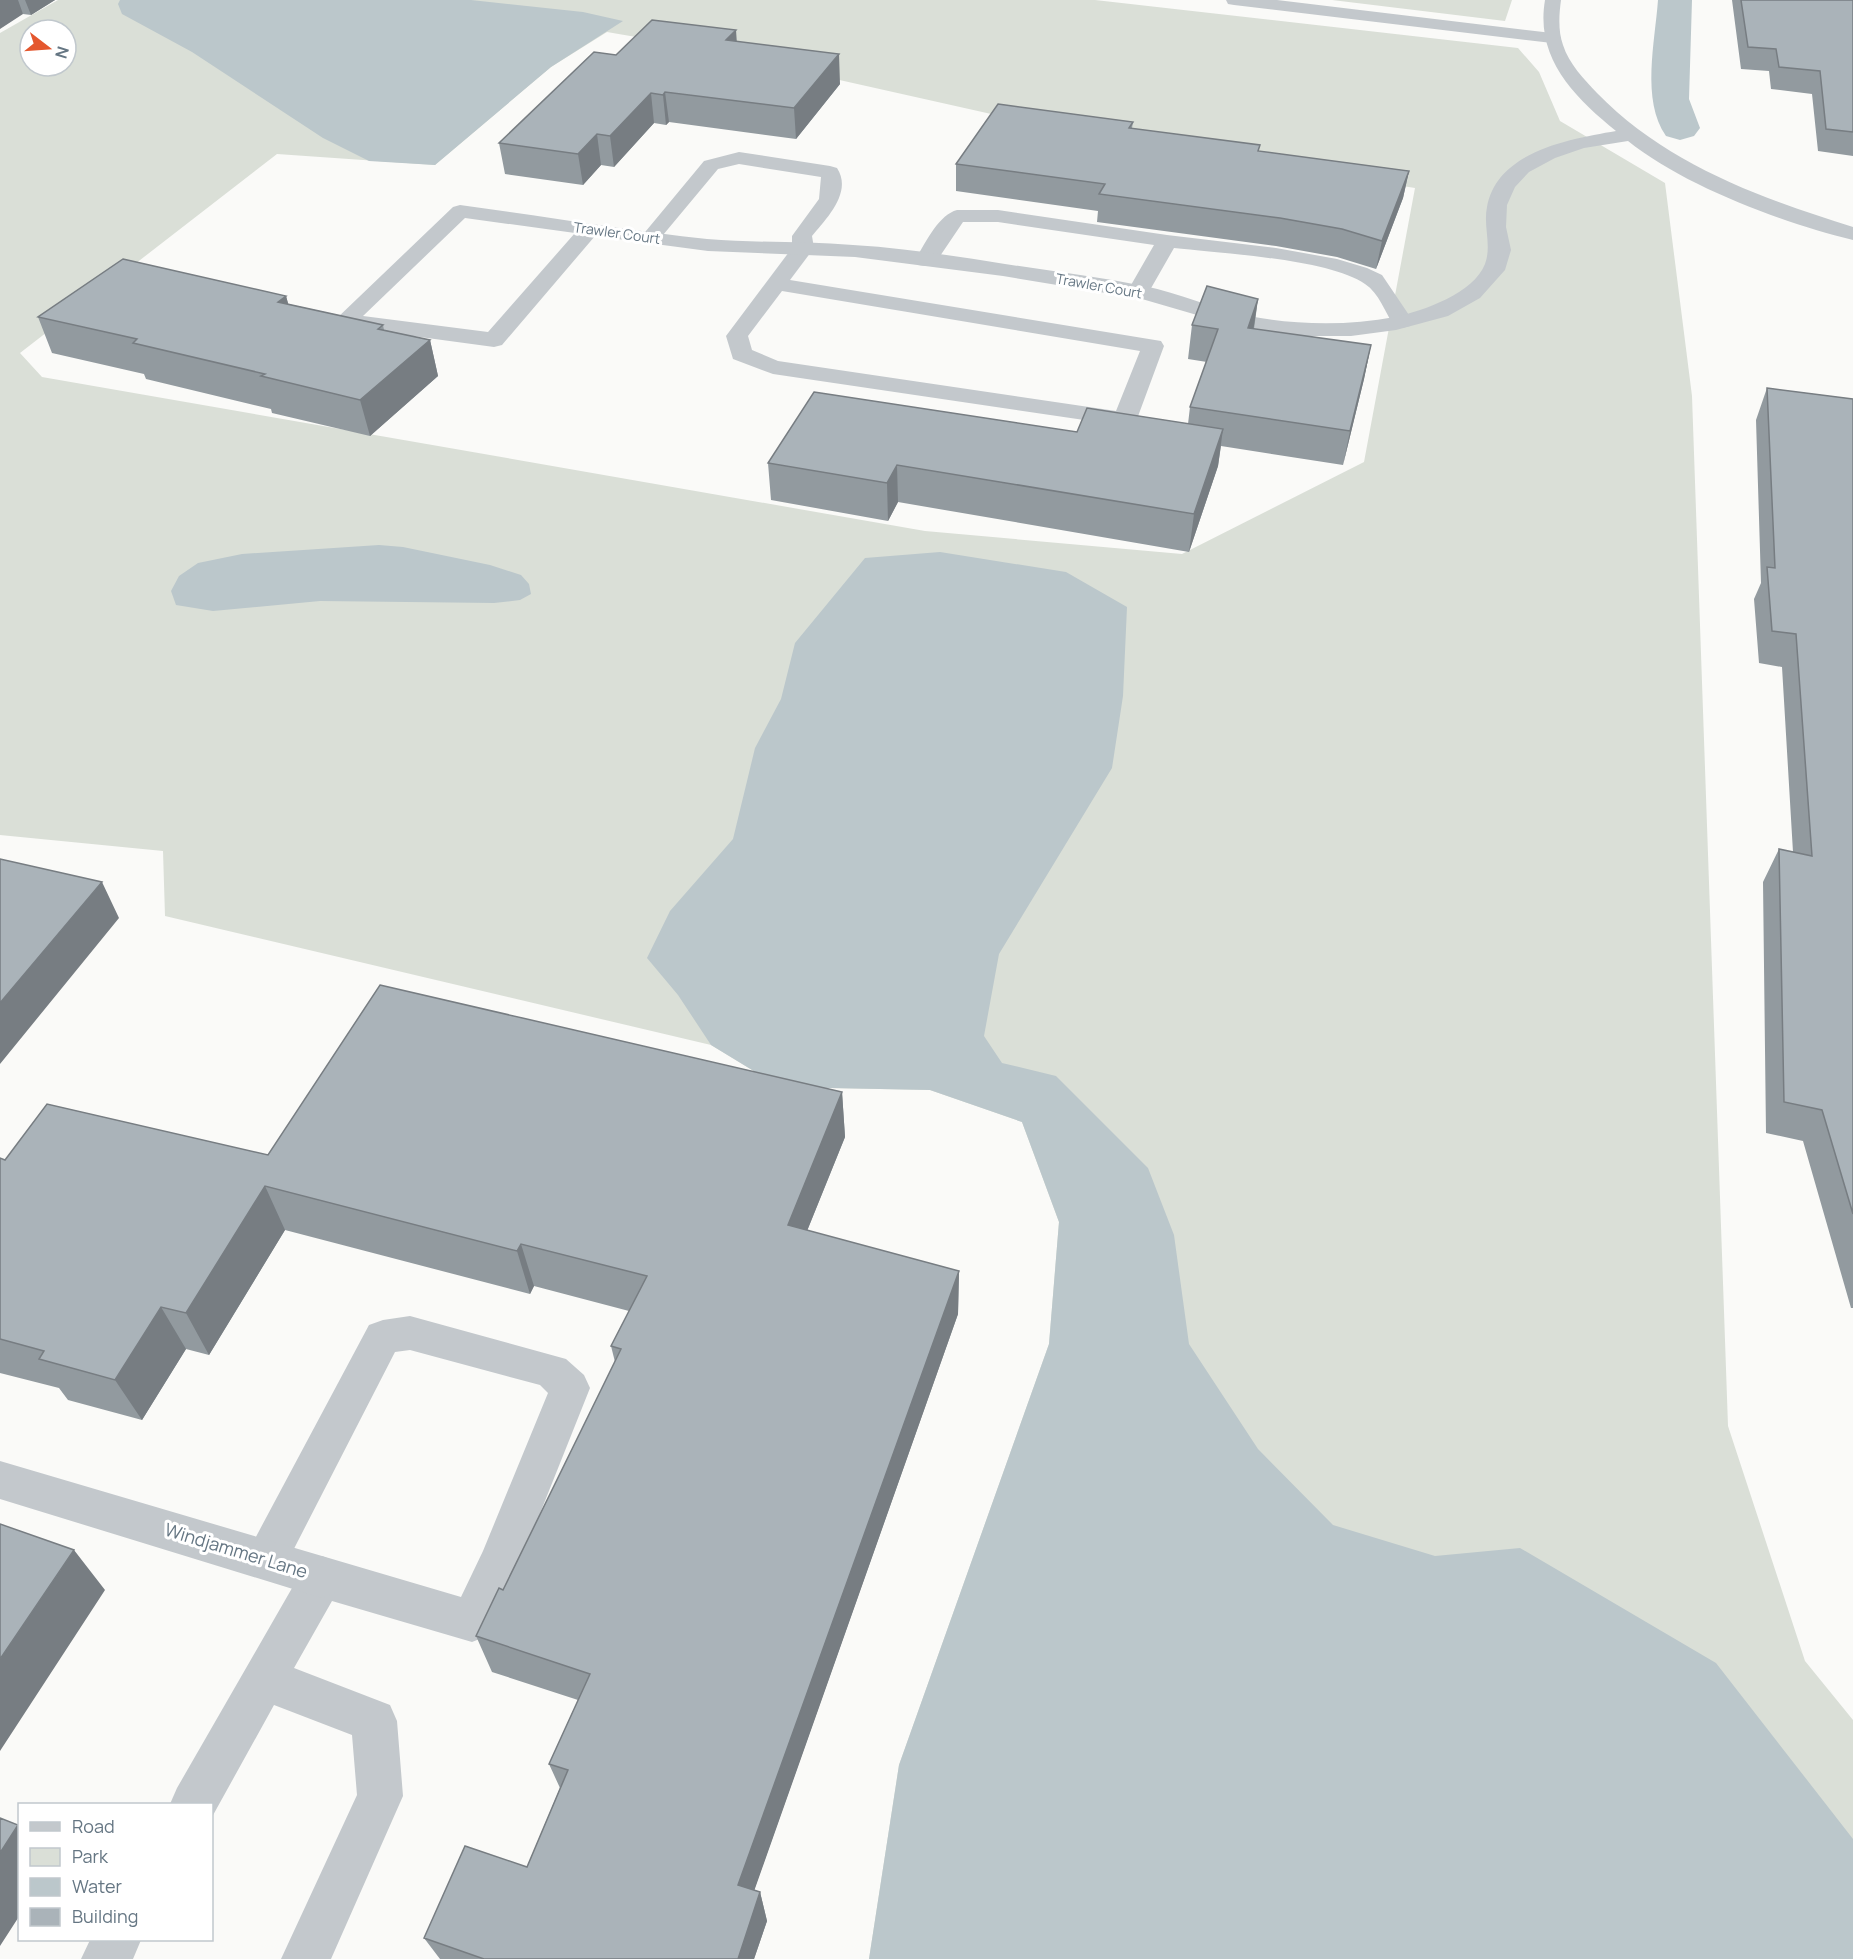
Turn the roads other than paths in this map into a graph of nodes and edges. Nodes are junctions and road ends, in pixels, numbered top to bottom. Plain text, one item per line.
1 (1234, 0) edge
2 (1553, 0) edge
3 (1552, 38) junction
4 (1632, 134) junction
5 (590, 229) junction
6 (1853, 234) edge
7 (651, 237) junction
8 (1167, 241) junction
9 (803, 248) junction
10 (926, 260) junction
11 (777, 284) junction
12 (1138, 292) junction
13 (1402, 321) junction
14 (0, 1479) edge
15 (266, 1560) junction
16 (322, 1577) junction
17 (265, 1679) junction
18 (194, 1803) edge
19 (116, 1941) edge
20 (106, 1959) edge
21 (306, 1959) edge

1 - 3 street
2 - 3 street
3 - 4 street
4 - 6 street
4 - 13 street, Trawler Court
5 - 5 street, Trawler Court
5 - 7 street, Trawler Court
7 - 9 street, Trawler Court
7 - 9 street
8 - 10 street
8 - 12 street
8 - 13 street
9 - 10 street, Trawler Court
9 - 11 street
10 - 12 street, Trawler Court
11 - 11 street
12 - 13 street, Trawler Court
14 - 15 street, Windjammer Lane
15 - 16 street, Windjammer Lane
15 - 16 street, Windjammer Lane
16 - 17 street
17 - 18 street
17 - 21 street
19 - 20 street

